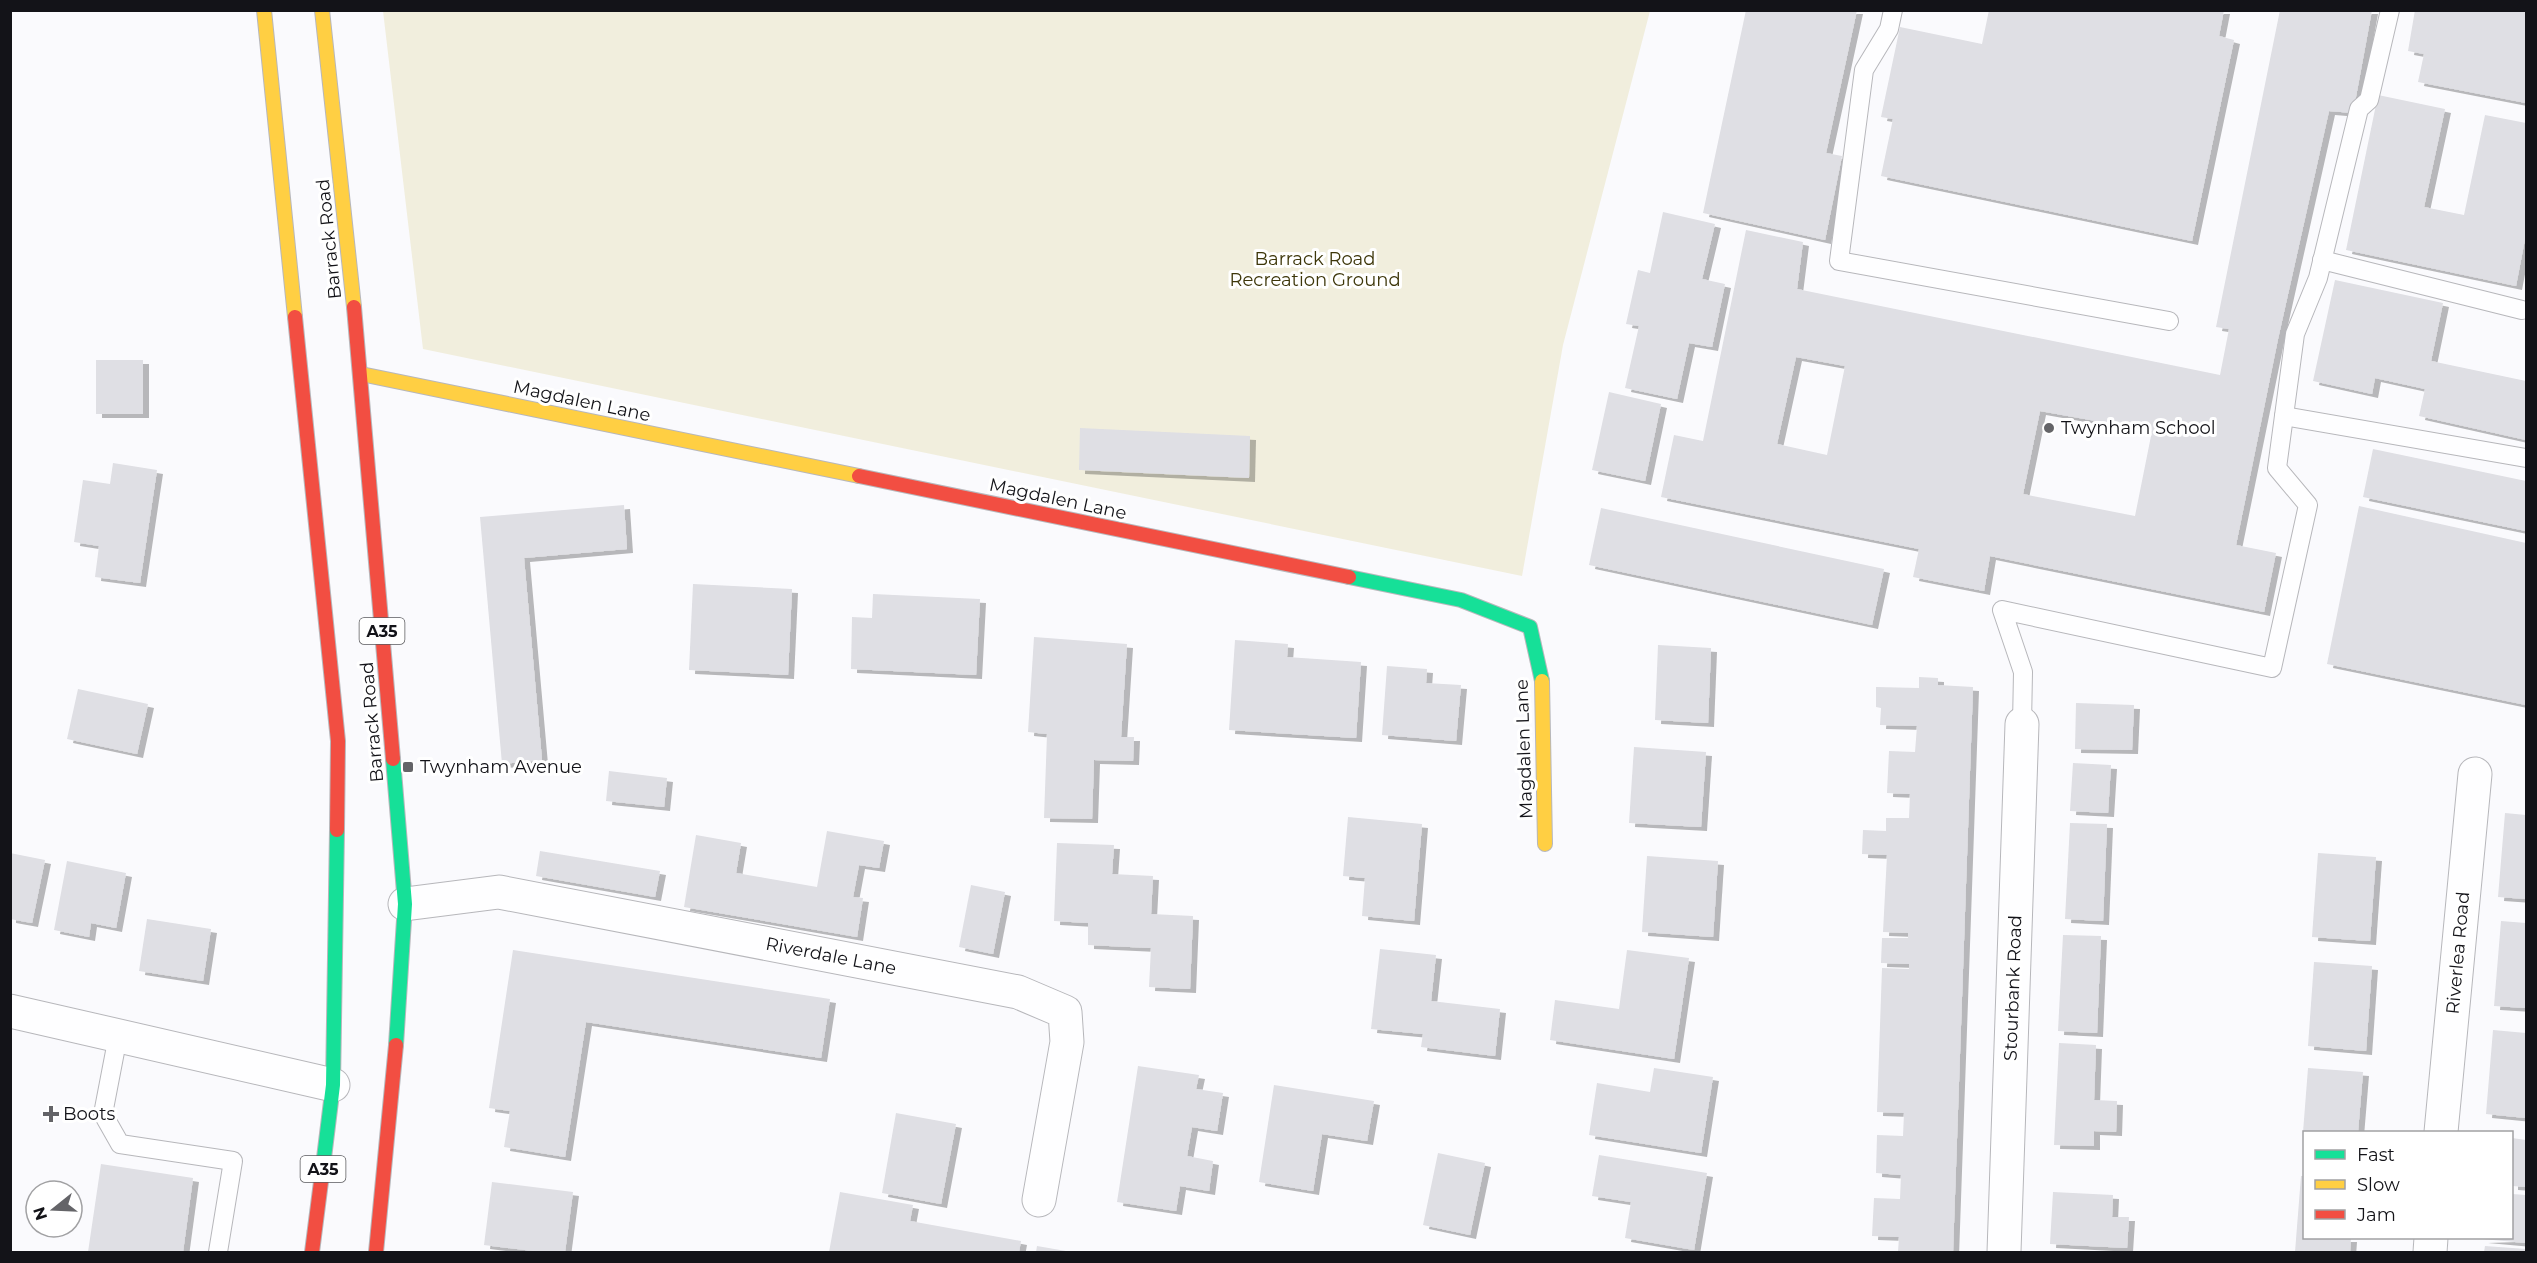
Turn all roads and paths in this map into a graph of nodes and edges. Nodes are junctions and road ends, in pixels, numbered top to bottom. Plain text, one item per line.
1 (264, 10) edge
2 (322, 10) edge
3 (1893, 10) edge
4 (2390, 10) edge
5 (2322, 260) junction
6 (2522, 310) dead end
7 (2169, 321) dead end
8 (361, 374) junction
9 (2284, 416) junction
10 (2526, 458) edge
11 (2022, 724) joint
12 (2475, 774) dead end
13 (1545, 844) dead end
14 (405, 904) junction
15 (10, 1011) edge
16 (118, 1036) junction
17 (333, 1085) junction
18 (2441, 1131) edge
19 (1039, 1200) dead end
20 (218, 1252) edge
21 (312, 1252) edge
22 (376, 1252) edge
23 (2004, 1252) edge

1 - 17 main road, Barrack Road / A35
2 - 8 main road, Barrack Road / A35
3 - 7 lane
4 - 5 lane
5 - 6 lane
5 - 9 lane
8 - 13 main road, Magdalen Lane
8 - 14 main road, Barrack Road / A35
9 - 10 lane
9 - 11 lane
11 - 23 street, Stourbank Road
12 - 18 street, Riverlea Road
14 - 19 street, Riverdale Lane
14 - 22 main road, Barrack Road / A35
15 - 16 street
16 - 17 street
16 - 20 lane
17 - 21 main road, Barrack Road / A35

